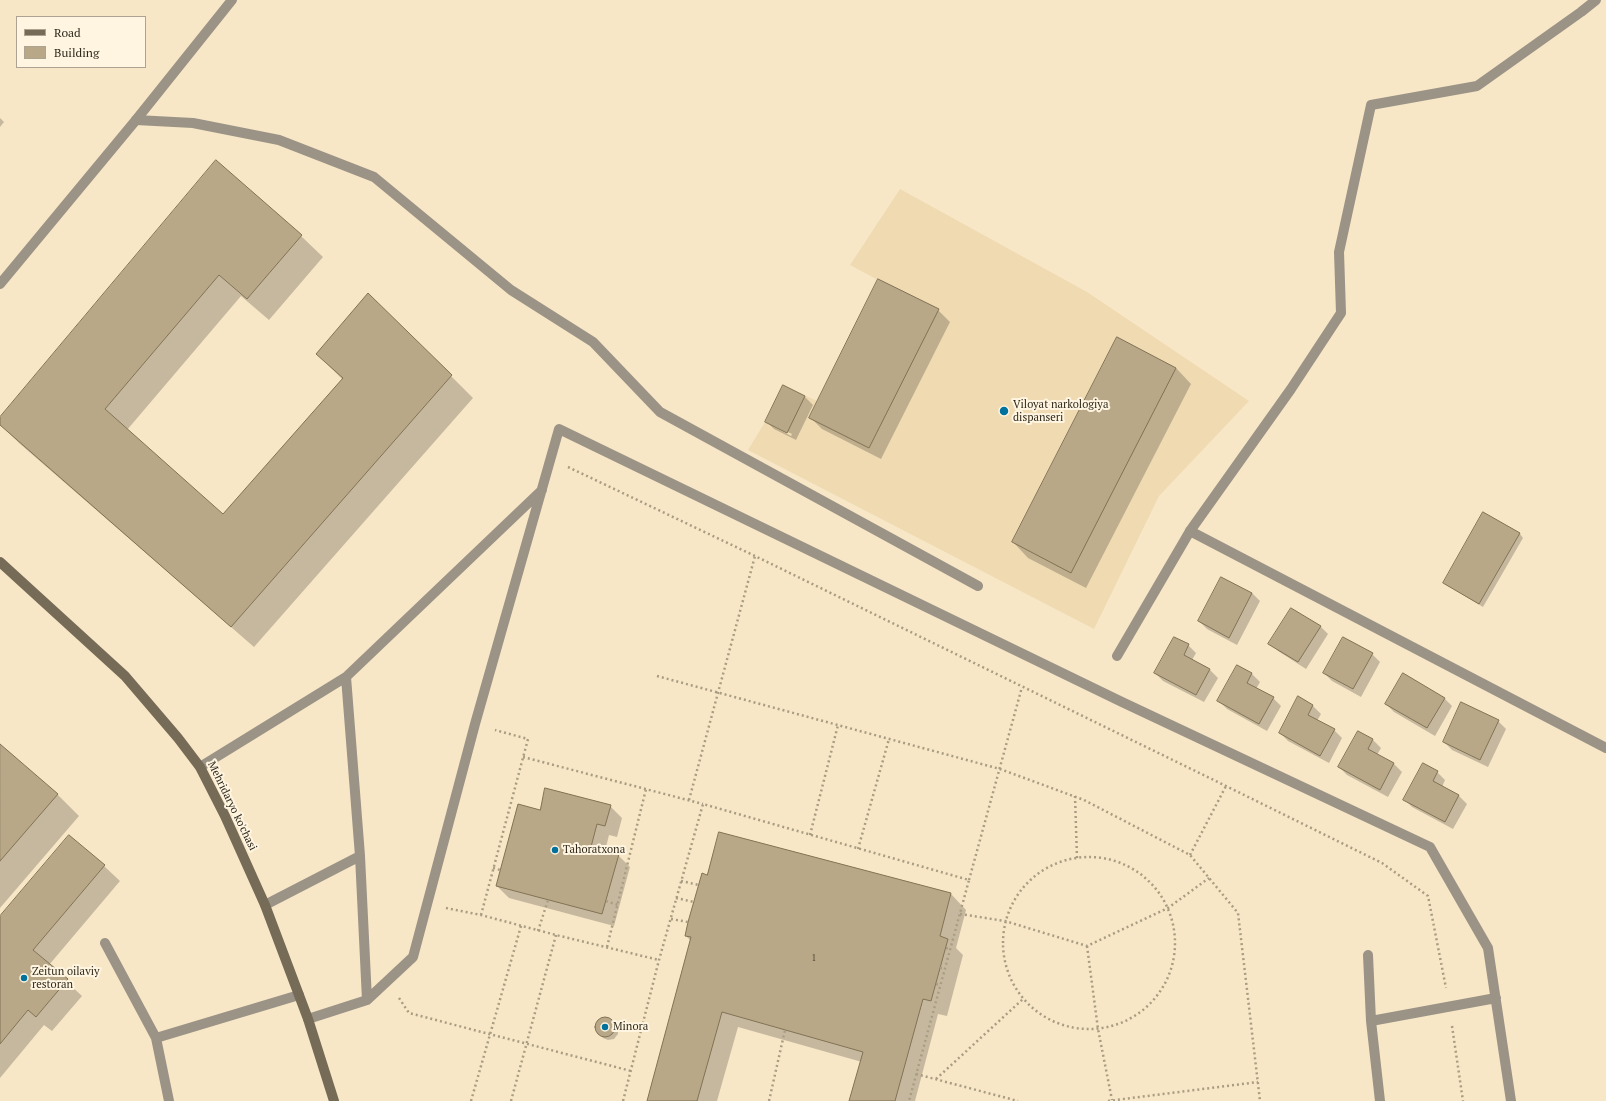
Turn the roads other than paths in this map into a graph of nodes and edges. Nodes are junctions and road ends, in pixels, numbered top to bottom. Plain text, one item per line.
1 (232, 0) edge
2 (1596, 0) edge
3 (136, 120) junction
4 (0, 284) edge
5 (542, 490) junction
6 (1190, 532) junction
7 (0, 562) edge
8 (978, 586) dead end
9 (1117, 656) dead end
10 (346, 677) junction
11 (1606, 748) edge
12 (200, 767) junction
13 (360, 856) junction
14 (265, 906) junction
15 (105, 943) dead end
16 (1368, 955) dead end
17 (299, 995) junction
18 (1496, 998) junction
19 (367, 1000) junction
20 (308, 1019) junction
21 (1371, 1021) junction
22 (156, 1038) junction
23 (169, 1101) edge
24 (334, 1101) edge
25 (1380, 1101) edge
26 (1511, 1101) edge

1 - 3 street
2 - 6 street
3 - 4 street
3 - 8 street
5 - 10 street
5 - 18 street
5 - 19 street
6 - 9 street
6 - 11 street
7 - 12 main road, Мehridaryo ko'chasi
10 - 12 street
10 - 13 street
12 - 14 main road, Мehridaryo ko'chasi
13 - 14 street
13 - 19 street
14 - 17 main road, Мehridaryo ko'chasi
15 - 22 street
16 - 21 street
17 - 20 main road, Мehridaryo ko'chasi
17 - 22 street
18 - 21 street
18 - 26 street
19 - 20 street
20 - 24 main road, Мehridaryo ko'chasi
21 - 25 street
22 - 23 street

